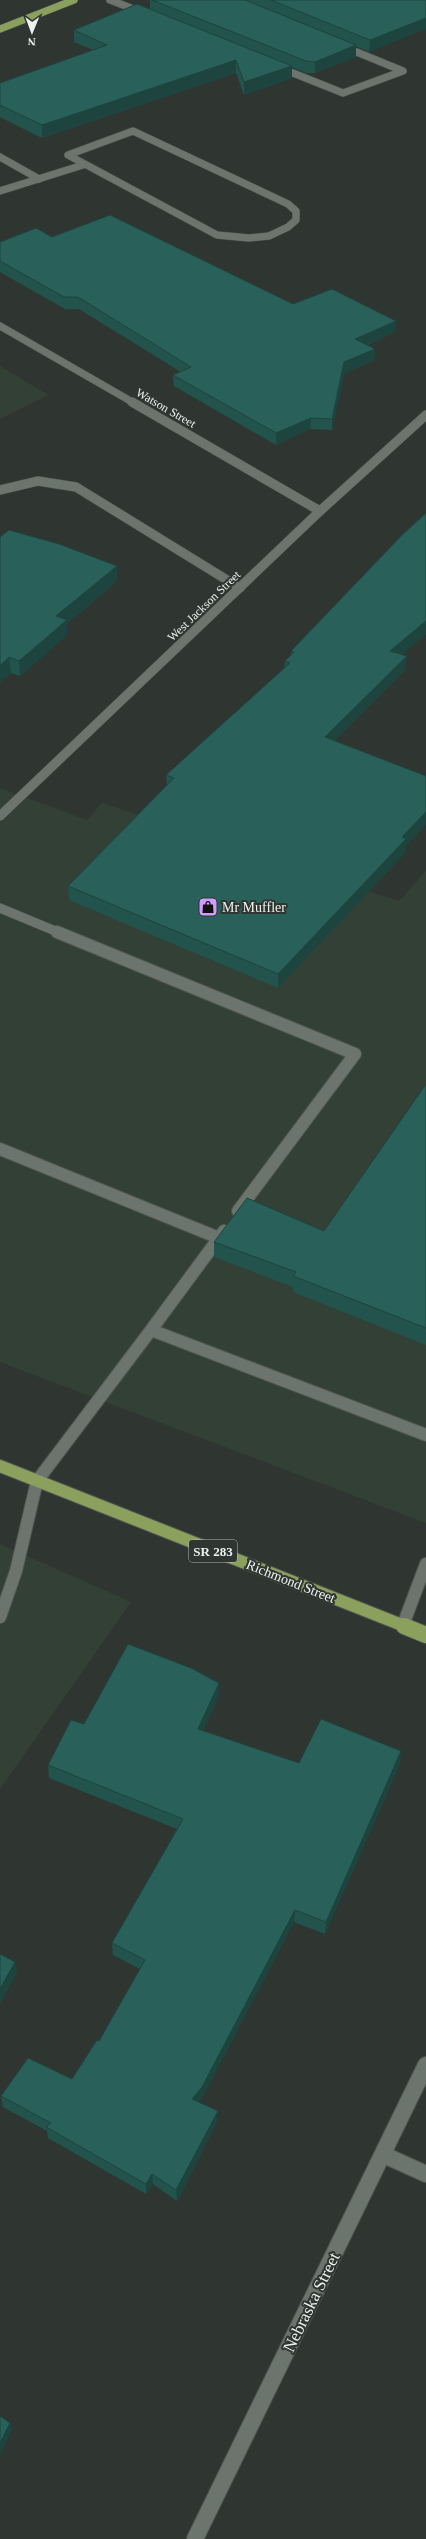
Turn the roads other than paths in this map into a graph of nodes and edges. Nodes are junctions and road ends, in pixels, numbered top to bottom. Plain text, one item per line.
1 (74, 0) edge
2 (110, 0) edge
3 (153, 17) edge
4 (0, 29) edge
5 (338, 44) edge
6 (270, 64) edge
7 (0, 158) edge
8 (83, 165) junction
9 (39, 179) junction
10 (0, 191) edge
11 (0, 326) edge
12 (426, 415) edge
13 (0, 490) edge
14 (320, 511) junction
15 (240, 588) junction
16 (0, 816) edge
17 (0, 908) edge
18 (0, 1149) edge
19 (219, 1238) junction
20 (151, 1330) junction
21 (426, 1434) edge
22 (0, 1466) edge
23 (37, 1481) junction
24 (426, 1564) edge
25 (0, 1617) edge
26 (403, 1625) junction
27 (426, 1635) edge
28 (426, 2065) edge
29 (384, 2155) junction
30 (426, 2174) edge
31 (195, 2539) edge

1 - 4 main road
2 - 3 street
5 - 6 street
7 - 9 street
8 - 8 street
8 - 9 street
9 - 10 street
11 - 14 street, Watson Street
12 - 14 street, West Jackson Street
13 - 15 street
14 - 15 street, West Jackson Street
15 - 16 street, West Jackson Street
17 - 19 street
18 - 19 street
19 - 20 street
20 - 21 street
20 - 23 street
22 - 23 main road, Richmond Street / SR 283
23 - 25 street
23 - 26 main road, Richmond Street / SR 283
24 - 26 street
26 - 27 main road, Richmond Street / SR 283
28 - 29 street, Nebraska Street
29 - 30 street
29 - 31 street, Nebraska Street

